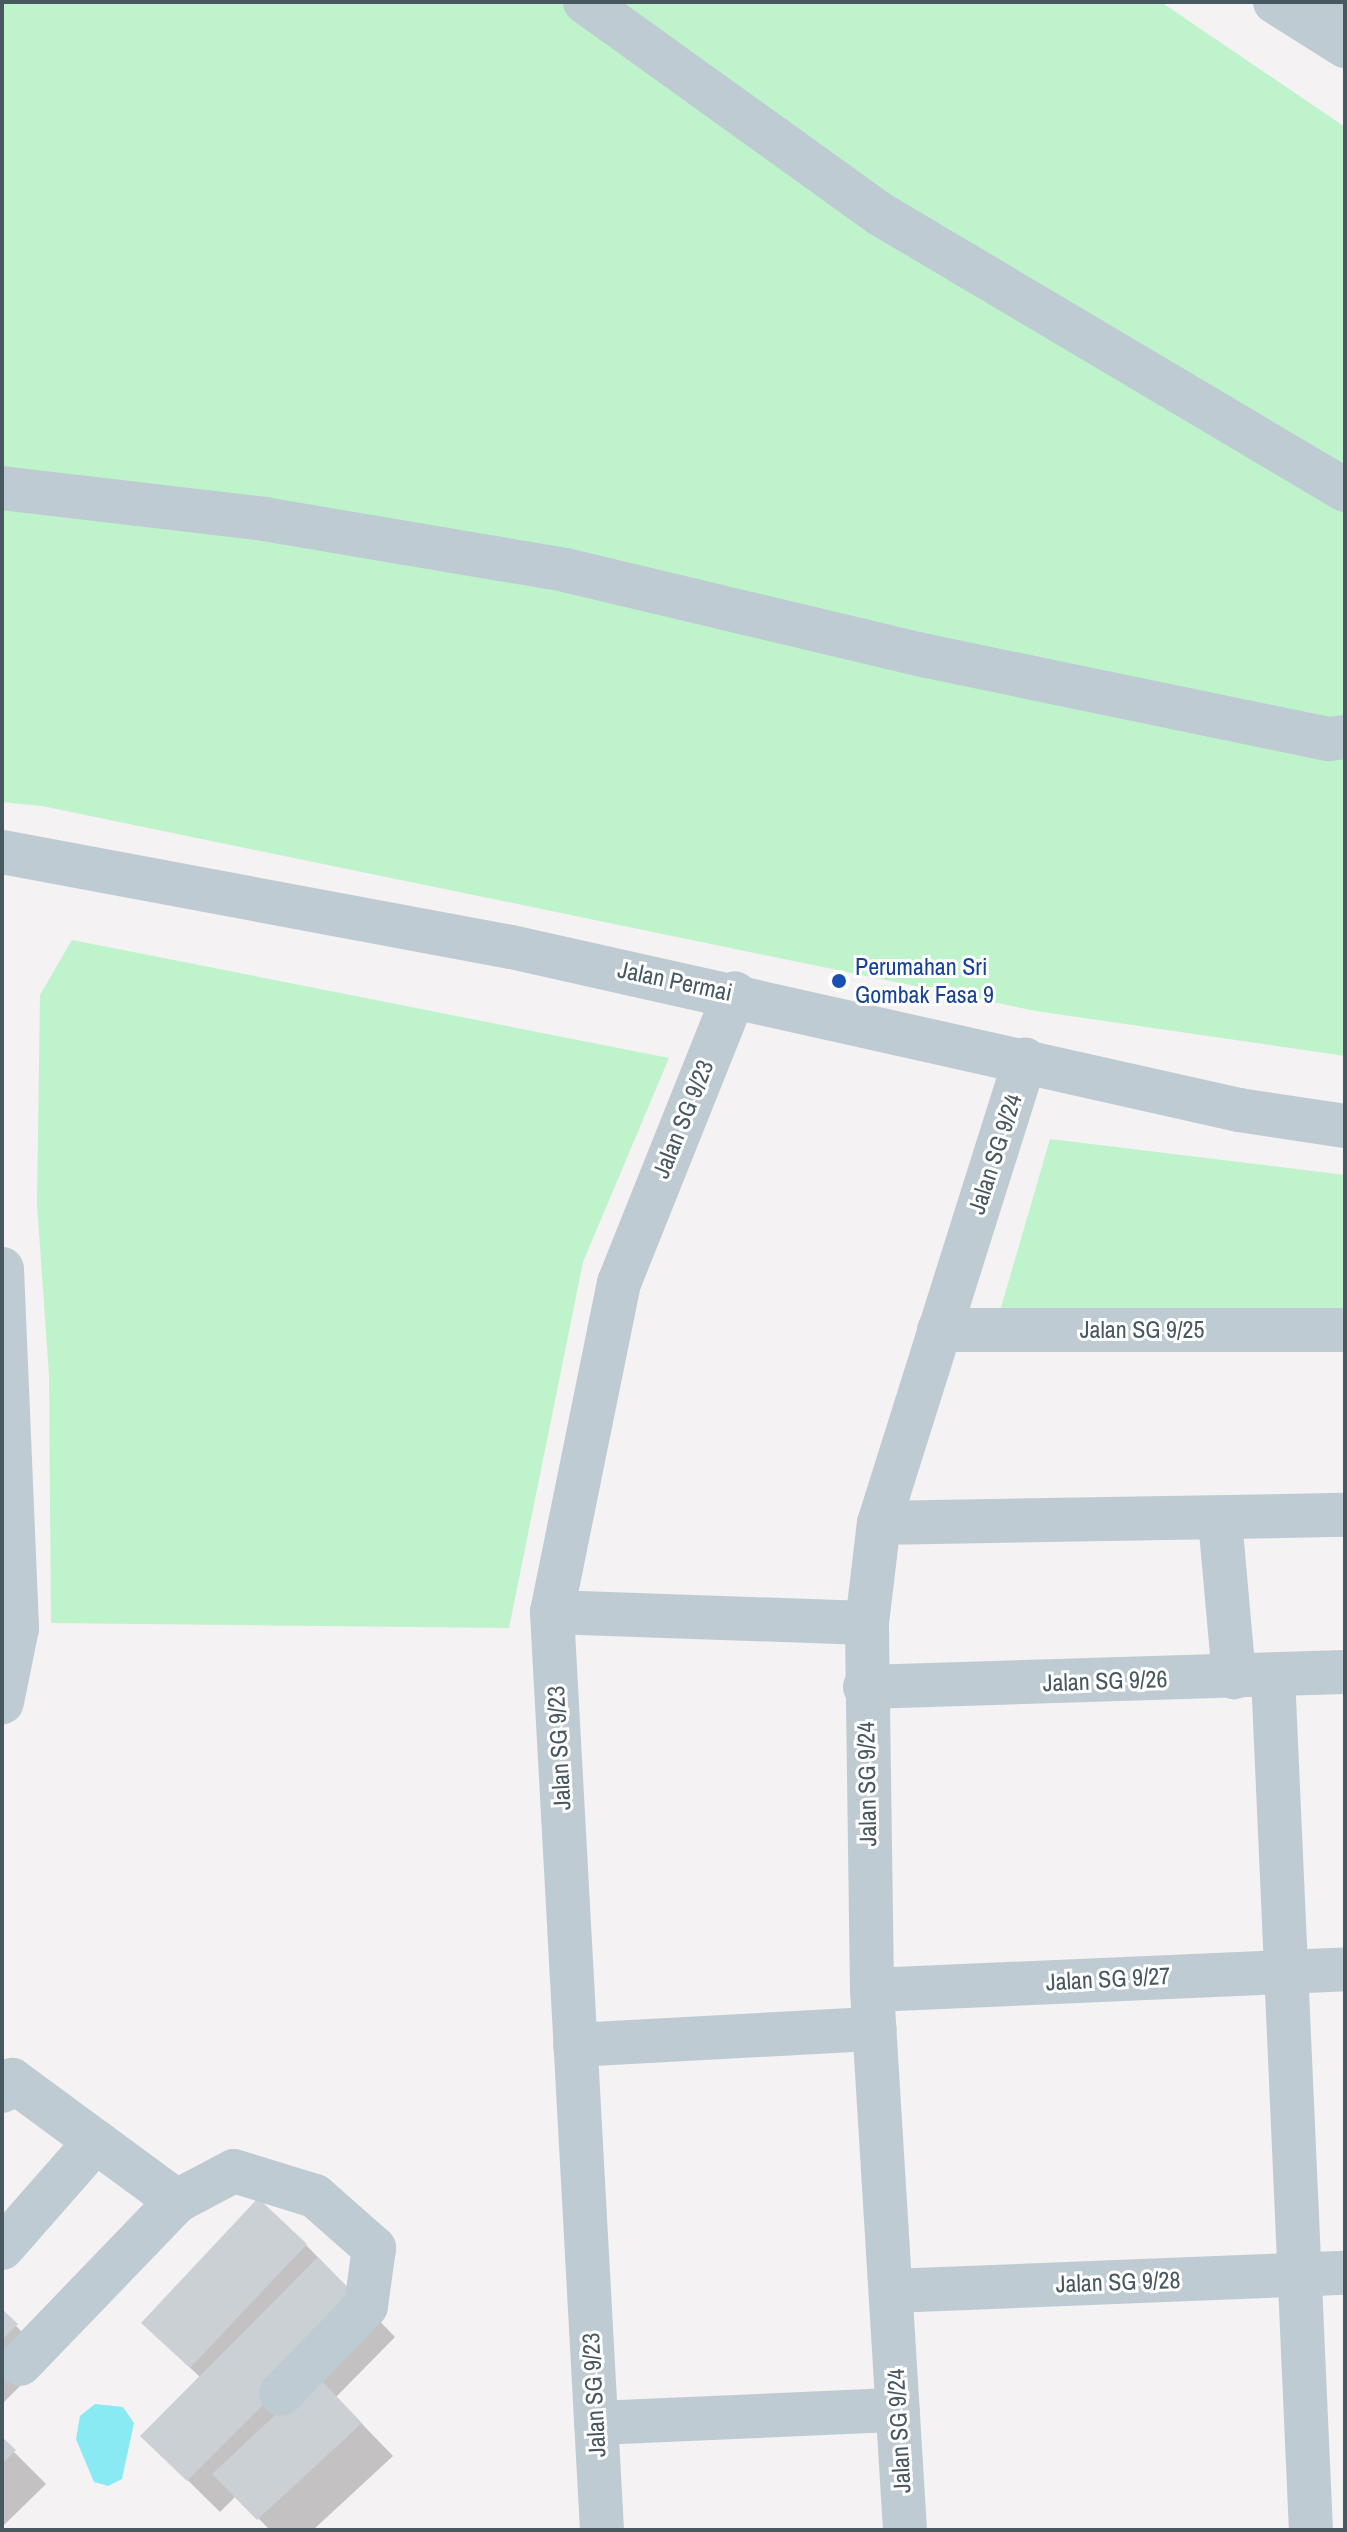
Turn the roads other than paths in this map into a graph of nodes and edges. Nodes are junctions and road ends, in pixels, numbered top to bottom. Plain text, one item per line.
1 (585, 2) edge
2 (1275, 2) edge
3 (1339, 2) edge
4 (1345, 5) edge
5 (1345, 46) edge
6 (2, 488) edge
7 (1345, 490) edge
8 (1345, 737) edge
9 (3, 862) edge
10 (735, 993) junction
11 (1025, 1059) junction
12 (1345, 1126) edge
13 (2, 1269) edge
14 (939, 1330) junction
15 (1345, 1330) edge
16 (1345, 1515) edge
17 (1220, 1520) junction
18 (879, 1523) junction
19 (552, 1612) junction
20 (867, 1623) junction
21 (10, 1628) edge
22 (1345, 1672) edge
23 (1253, 1676) junction
24 (865, 1687) junction
25 (2, 1702) edge
26 (1345, 1969) edge
27 (1286, 1971) junction
28 (874, 2010) junction
29 (575, 2045) junction
30 (2, 2091) edge
31 (96, 2141) junction
32 (177, 2201) junction
33 (2, 2248) edge
34 (1345, 2273) edge
35 (1300, 2274) junction
36 (891, 2291) junction
37 (20, 2364) dead end
38 (281, 2394) dead end
39 (898, 2410) junction
40 (596, 2423) junction
41 (602, 2530) edge
42 (905, 2530) edge
43 (1311, 2530) edge

1 - 7 street
2 - 5 street
3 - 4 street
6 - 8 street
9 - 10 street, Jalan Permai
10 - 11 street, Jalan Permai
10 - 19 street, Jalan SG 9/23
11 - 12 street, Jalan Permai
11 - 14 street, Jalan SG 9/24
13 - 21 street
14 - 15 street, Jalan SG 9/25
14 - 18 street, Jalan SG 9/24
16 - 17 street
17 - 18 street
17 - 23 street
18 - 20 street, Jalan SG 9/24
19 - 20 street
19 - 29 street, Jalan SG 9/23
20 - 24 street, Jalan SG 9/24
21 - 25 street
22 - 23 street, Jalan SG 9/26
23 - 24 street, Jalan SG 9/26
23 - 27 street
24 - 28 street, Jalan SG 9/24
26 - 27 street, Jalan SG 9/27
27 - 28 street, Jalan SG 9/27
27 - 35 street
28 - 29 street, Jalan SG 9/27
28 - 36 street, Jalan SG 9/24
29 - 40 street, Jalan SG 9/23
30 - 31 street
31 - 32 street
31 - 33 street
32 - 37 street
32 - 38 street
34 - 35 street, Jalan SG 9/28
35 - 36 street, Jalan SG 9/28
35 - 43 street
36 - 39 street, Jalan SG 9/24
39 - 40 street
39 - 42 street, Jalan SG 9/24
40 - 41 street, Jalan SG 9/23

